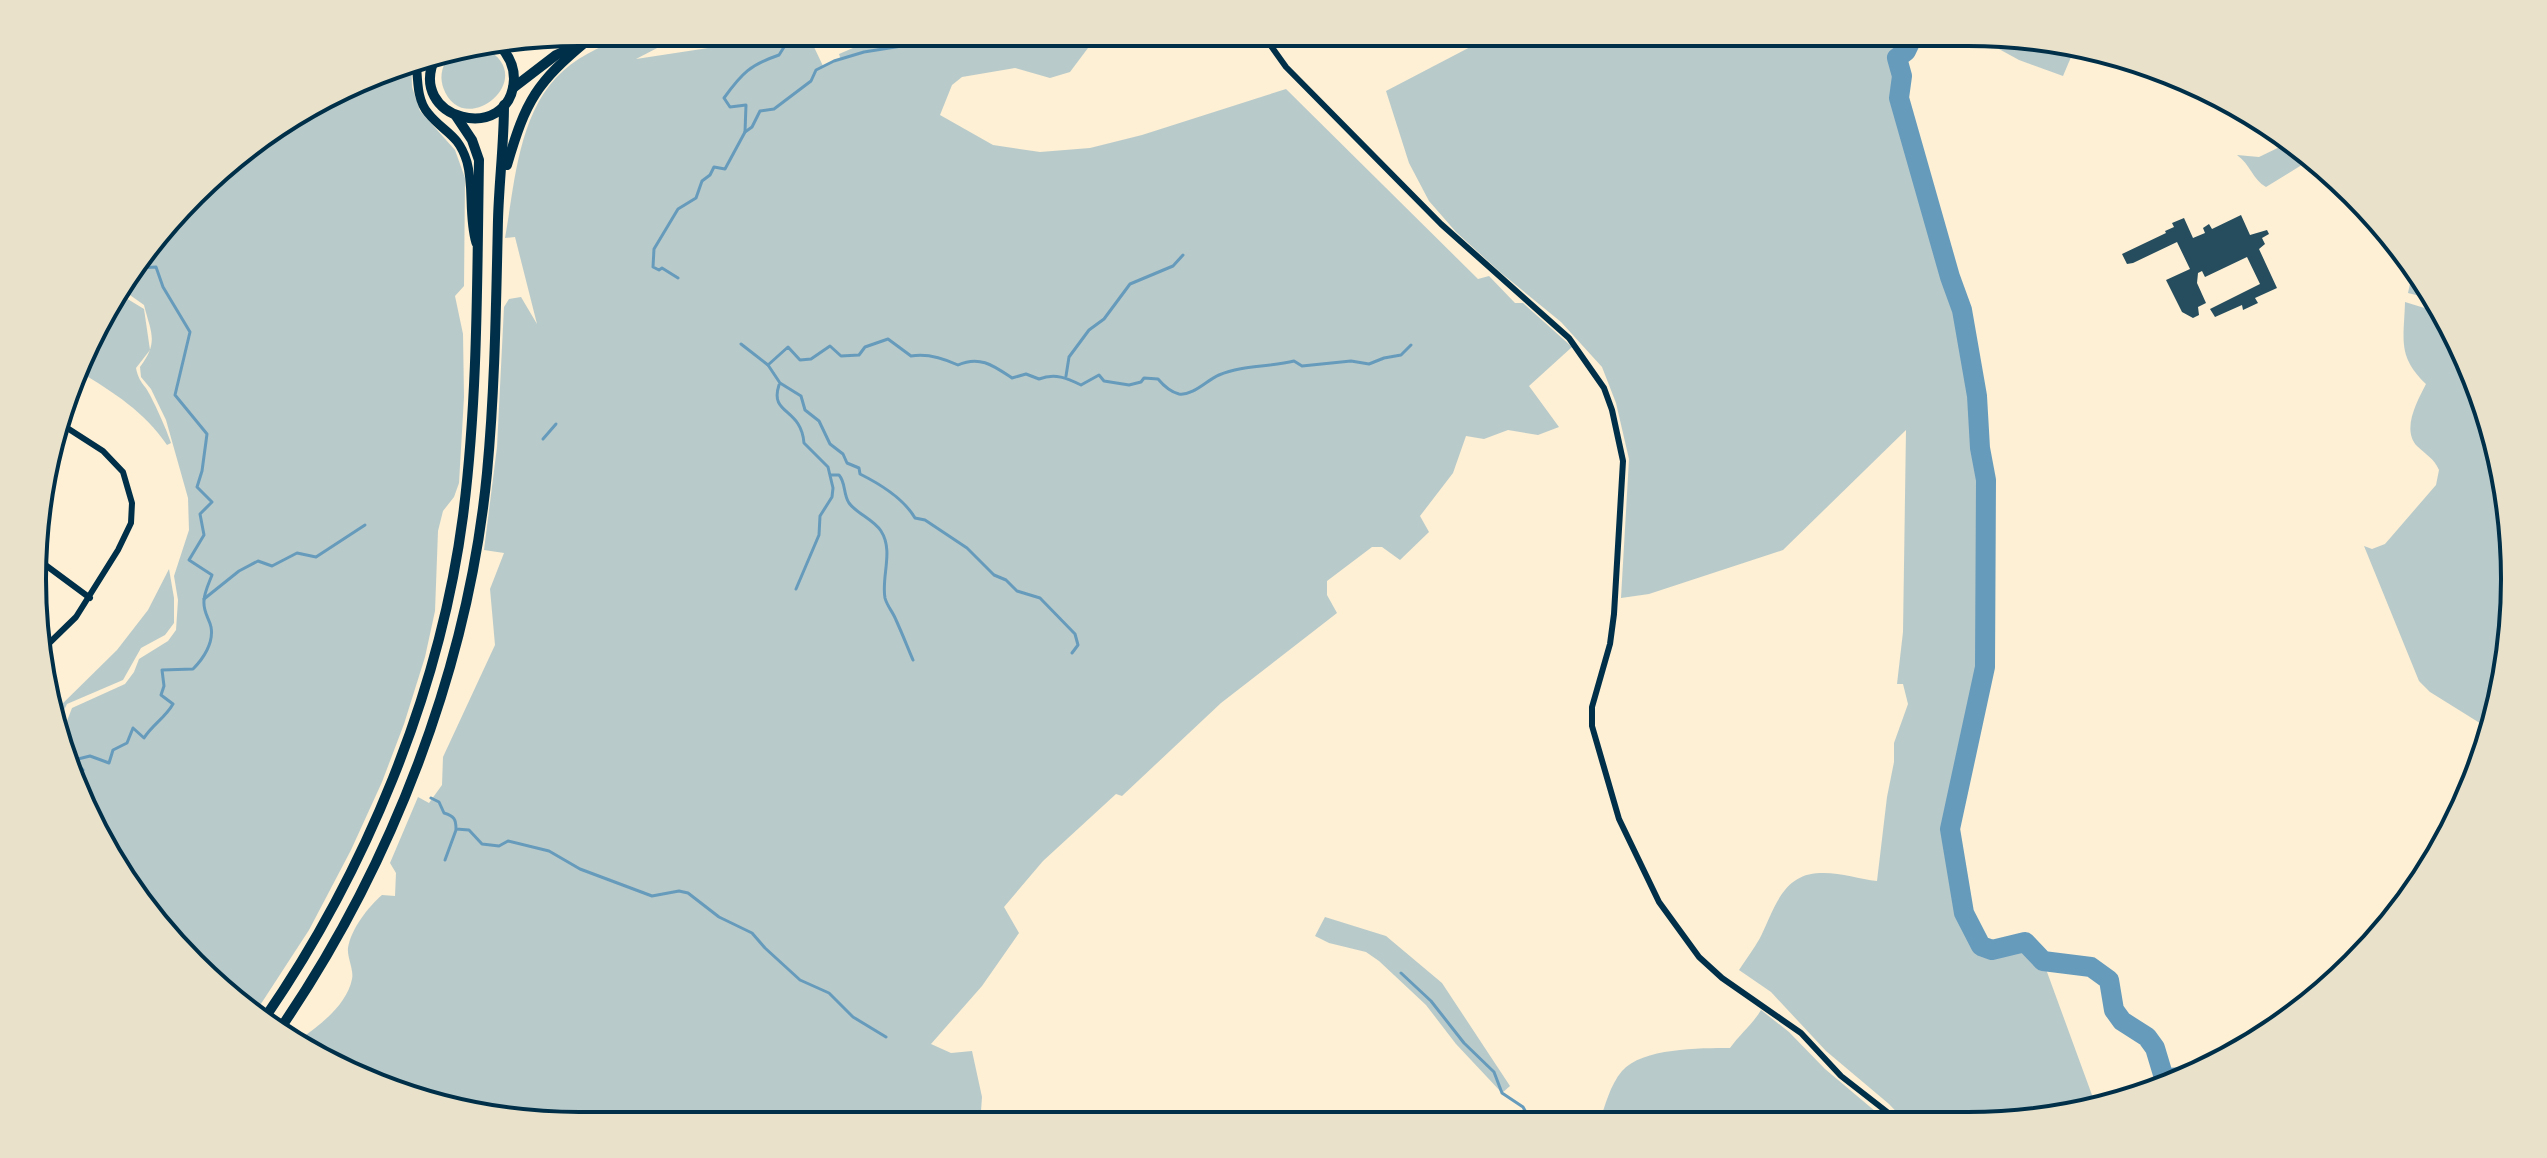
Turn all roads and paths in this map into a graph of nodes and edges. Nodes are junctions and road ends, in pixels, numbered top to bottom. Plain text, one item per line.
1 (575, 46) edge
2 (581, 46) edge
3 (1271, 46) edge
4 (504, 52) edge
5 (431, 67) edge
6 (417, 71) edge
7 (513, 88) junction
8 (504, 105) junction
9 (456, 116) junction
10 (500, 186) junction
11 (477, 250) junction
12 (68, 428) edge
13 (46, 566) edge
14 (90, 598) junction
15 (50, 642) edge
16 (269, 1012) edge
17 (284, 1023) edge
18 (1887, 1112) edge

1 - 7 highway
2 - 10 highway
3 - 18 street
4 - 7 highway
5 - 9 highway
6 - 11 main road
7 - 8 highway
8 - 9 highway
8 - 10 highway
9 - 11 highway
10 - 17 highway
11 - 16 highway
12 - 14 street
13 - 14 street
14 - 15 street

